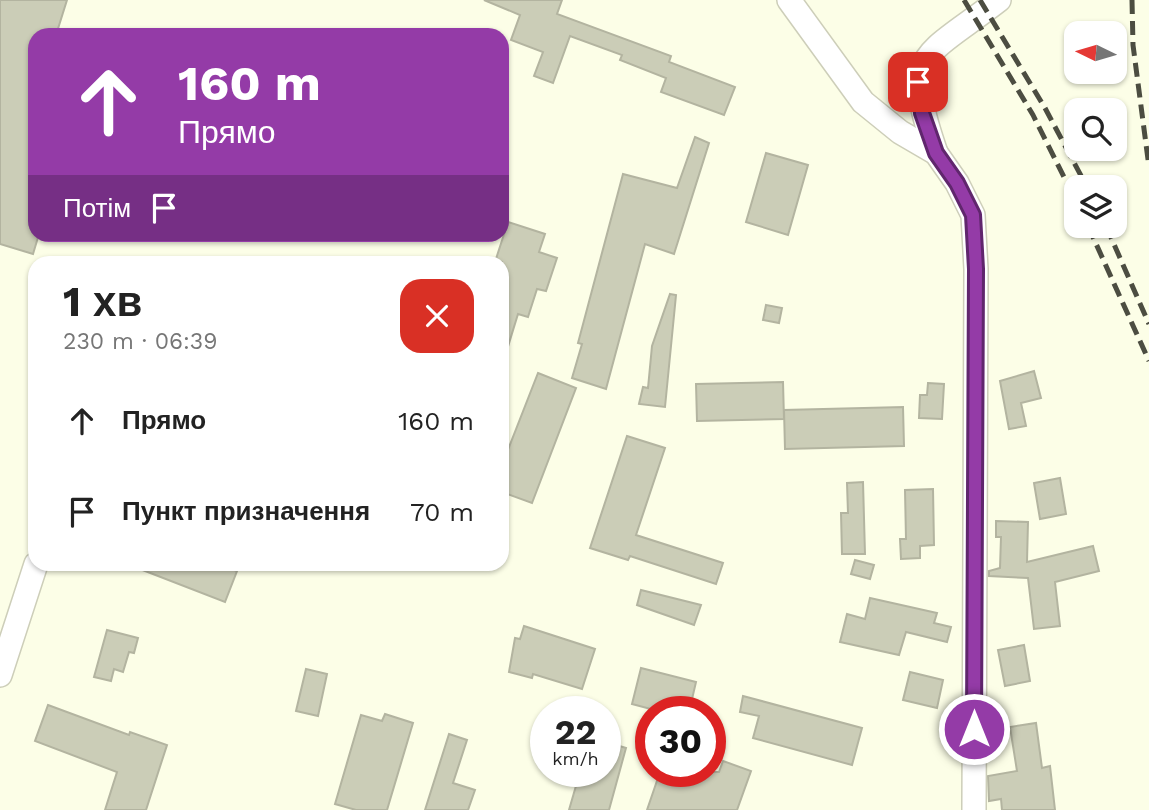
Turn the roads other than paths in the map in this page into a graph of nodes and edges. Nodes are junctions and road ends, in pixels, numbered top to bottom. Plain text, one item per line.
1 (789, 0) edge
2 (999, 0) edge
3 (936, 153) junction
4 (34, 571) edge
5 (0, 675) edge
6 (974, 810) edge

1 - 3 street
2 - 3 street
3 - 6 street
4 - 5 street

